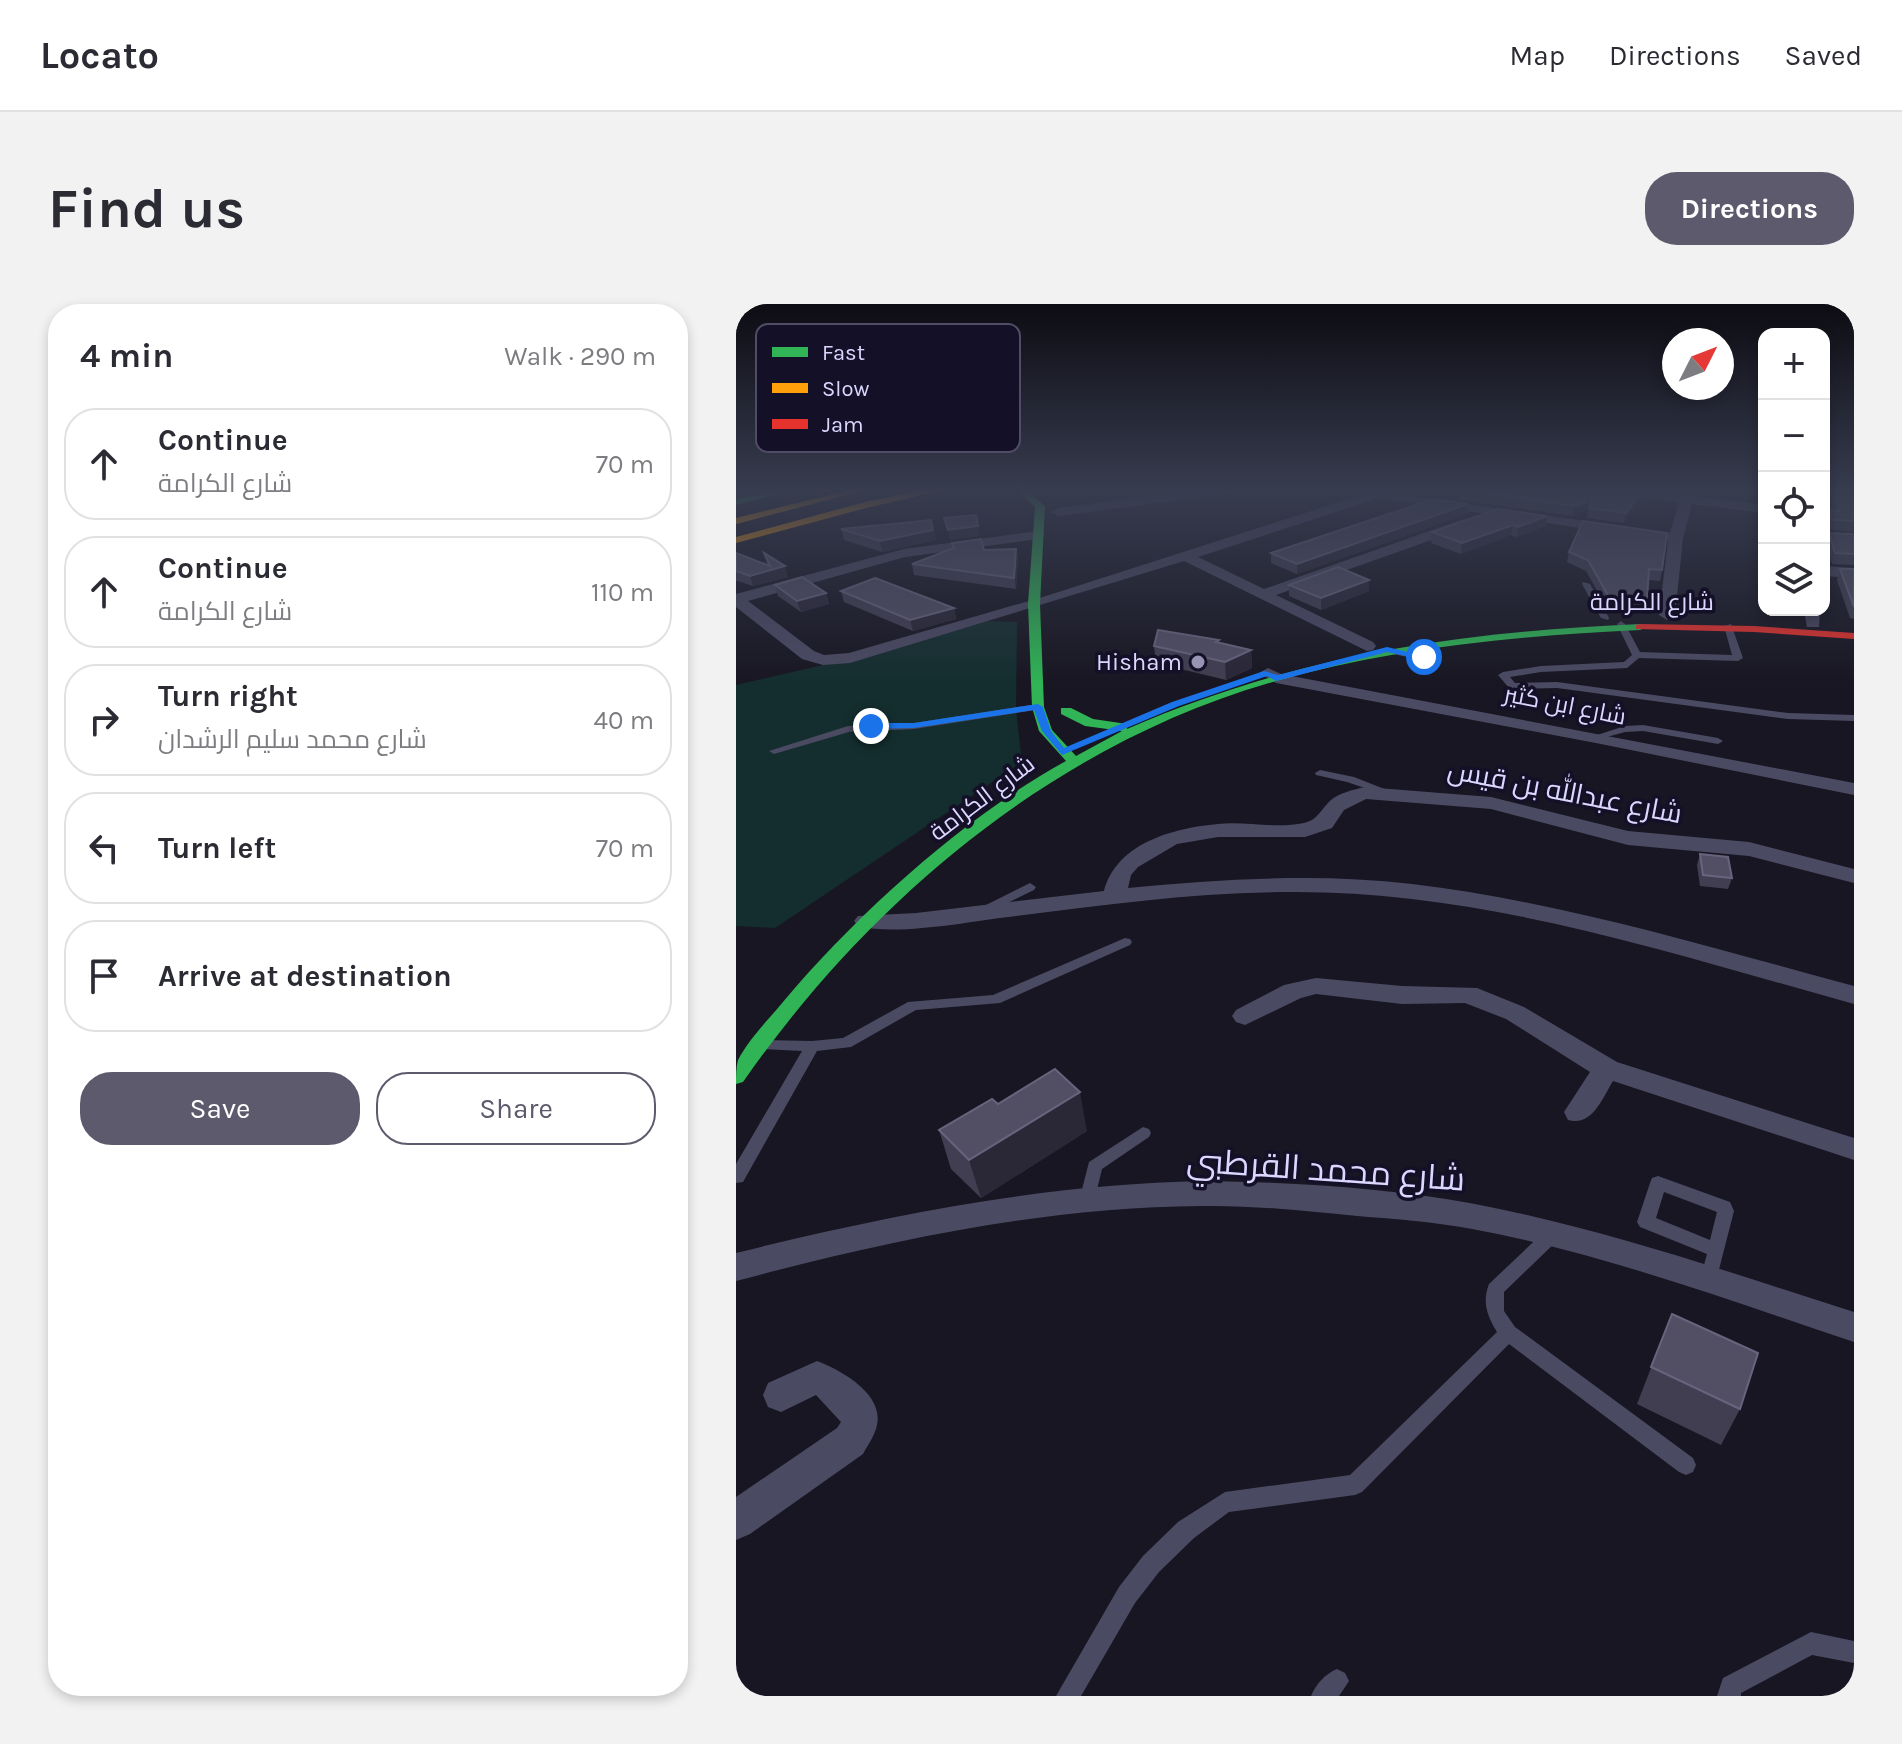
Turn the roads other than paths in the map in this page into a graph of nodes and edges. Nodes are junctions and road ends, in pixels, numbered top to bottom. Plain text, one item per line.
1 (900, 554) edge
2 (1039, 554) edge
3 (1050, 554) edge
4 (1191, 554) edge
5 (1377, 554) edge
6 (1674, 554) edge
7 (1185, 556) junction
8 (1830, 571) edge
9 (1854, 573) edge
10 (1586, 584) dead end
11 (1264, 594) junction
12 (736, 599) edge
13 (1043, 602) junction
14 (1667, 615) junction
15 (1813, 617) edge
16 (1613, 621) junction
17 (1728, 626) junction
18 (1854, 628) edge
19 (1854, 636) edge
20 (1054, 646) dead end
21 (1367, 646) junction
22 (1387, 649) junction
23 (1637, 655) junction
24 (1424, 657) dead end
25 (1272, 676) junction
26 (1060, 689) dead end
27 (1038, 707) junction
28 (1066, 711) junction
29 (1854, 718) edge
30 (1122, 727) junction
31 (1046, 731) junction
32 (1596, 737) junction
33 (1718, 741) dead end
34 (1089, 747) junction
35 (774, 751) dead end
36 (1068, 757) junction
37 (1034, 771) junction
38 (1320, 773) dead end
39 (1854, 789) edge
40 (1392, 794) junction
41 (934, 839) dead end
42 (1854, 876) edge
43 (1030, 887) dead end
44 (1114, 898) junction
45 (860, 910) junction
46 (972, 915) junction
47 (1125, 942) dead end
48 (1854, 995) edge
49 (1245, 1016) dead end
50 (757, 1044) junction
51 (812, 1046) junction
52 (1607, 1069) junction
53 (736, 1077) edge
54 (1578, 1112) dead end
55 (1143, 1133) dead end
56 (1854, 1149) edge
57 (737, 1177) edge
58 (1087, 1201) junction
59 (1553, 1234) junction
60 (1713, 1265) junction
61 (736, 1267) edge
62 (1854, 1327) edge
63 (1508, 1333) junction
64 (781, 1395) dead end
65 (1686, 1465) dead end
66 (736, 1520) edge
67 (1854, 1652) edge
68 (1068, 1696) edge
69 (1729, 1696) edge

1 - 12 street
2 - 13 main road
3 - 13 main road
4 - 7 street
5 - 11 street
6 - 14 street
7 - 11 street
7 - 13 street
8 - 9 street
10 - 16 lane
11 - 21 street
12 - 13 street
13 - 20 main road
13 - 27 main road
14 - 15 main road, شارع الكرامة
14 - 16 main road, شارع الكرامة
15 - 18 main road, شارع الكرامة
16 - 17 main road, شارع الكرامة
16 - 21 main road, شارع الكرامة
16 - 22 main road, شارع الكرامة
16 - 23 lane
17 - 19 main road, شارع الكرامة
17 - 23 lane
21 - 25 main road, شارع الكرامة
22 - 24 lane
22 - 25 main road, شارع الكرامة
23 - 29 lane
25 - 30 main road, شارع الكرامة
25 - 32 street, شارع ابن كثير
25 - 34 main road, شارع الكرامة
26 - 28 main road
27 - 31 main road
27 - 35 lane
28 - 30 main road
28 - 34 main road
30 - 34 main road, شارع الكرامة
31 - 36 main road
31 - 37 main road
32 - 33 lane
32 - 39 street, شارع ابن كثير
34 - 36 main road, شارع الكرامة
36 - 37 main road, شارع الكرامة
36 - 45 main road, شارع الكرامة
37 - 41 main road, شارع الكرامة
38 - 40 lane
40 - 42 street, شارع عبدالله بن قيس
40 - 44 street, شارع عبدالله بن قيس
43 - 46 lane
44 - 46 street
44 - 48 street
45 - 46 street
45 - 50 main road, شارع الكرامة
47 - 51 lane
49 - 52 street
50 - 51 lane
50 - 53 main road, شارع الكرامة
51 - 57 lane
52 - 54 street
52 - 56 street
55 - 58 lane
58 - 59 street, شارع محمد القرطبي
58 - 61 street, شارع محمد القرطبي
59 - 60 street, شارع محمد القرطبي
59 - 63 lane
60 - 60 lane
60 - 62 street, شارع محمد القرطبي
63 - 65 lane
63 - 68 lane
64 - 66 street
67 - 69 lane

